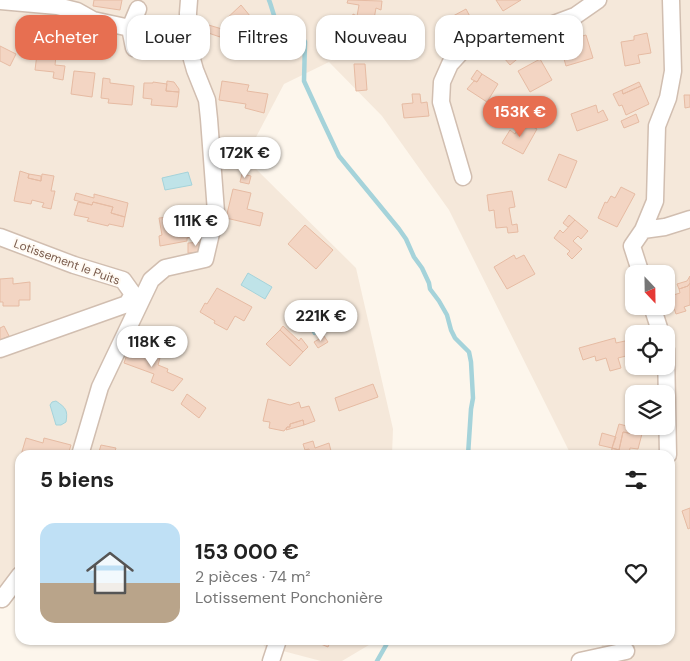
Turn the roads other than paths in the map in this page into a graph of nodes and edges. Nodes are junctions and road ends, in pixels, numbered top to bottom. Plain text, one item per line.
1 (189, 0) edge
2 (598, 0) edge
3 (671, 0) edge
4 (0, 1) edge
5 (138, 9) dead end
6 (135, 15) edge
7 (127, 27) edge
8 (463, 177) dead end
9 (690, 219) edge
10 (643, 230) junction
11 (0, 237) edge
12 (638, 265) edge
13 (0, 349) edge
14 (666, 375) edge
15 (81, 450) edge
16 (668, 450) edge
17 (15, 581) edge
18 (2, 598) dead end
19 (276, 645) edge
20 (626, 651) edge
21 (271, 661) edge
22 (580, 661) edge

1 - 15 street
2 - 8 street
3 - 10 street
4 - 7 street
5 - 6 street
9 - 10 street
10 - 12 street
11 - 13 street, Lotissement le Puits
14 - 16 street
17 - 18 street
19 - 21 street
20 - 22 street

